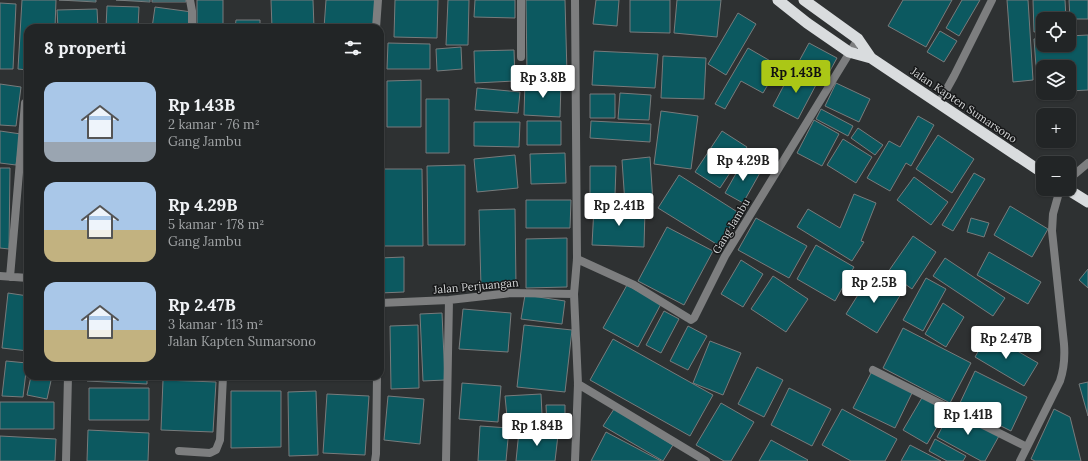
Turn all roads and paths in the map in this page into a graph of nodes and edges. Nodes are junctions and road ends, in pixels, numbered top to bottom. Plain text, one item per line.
1 (190, 0) edge
2 (378, 0) edge
3 (521, 0) edge
4 (575, 0) edge
5 (778, 0) edge
6 (804, 0) edge
7 (992, 0) edge
8 (192, 24) edge
9 (376, 24) edge
10 (858, 39) junction
11 (849, 52) junction
12 (521, 57) dead end
13 (871, 58) junction
14 (939, 104) junction
15 (24, 114) edge
16 (1088, 163) edge
17 (1036, 169) edge
18 (1076, 173) edge
19 (1076, 195) edge
20 (1058, 196) edge
21 (1088, 202) edge
22 (577, 259) junction
23 (0, 276) edge
24 (10, 277) junction
25 (24, 278) edge
26 (574, 294) junction
27 (449, 300) junction
28 (384, 303) edge
29 (873, 370) dead end
30 (68, 380) edge
31 (223, 380) edge
32 (377, 380) edge
33 (578, 384) junction
34 (1027, 447) junction
35 (179, 451) dead end
36 (66, 461) edge
37 (375, 461) edge
38 (446, 461) edge
39 (575, 461) edge
40 (706, 461) edge
41 (1020, 461) edge

1 - 8 street
2 - 9 street
3 - 12 street
4 - 22 street
5 - 11 highway, Jalan Kapten Sumarsono
6 - 10 highway, Jalan Kapten Sumarsono
7 - 14 street
10 - 11 street, Gang Jambu
10 - 13 highway, Jalan Kapten Sumarsono
11 - 13 highway, Jalan Kapten Sumarsono
11 - 22 street, Gang Jambu
13 - 14 highway, Jalan Kapten Sumarsono
14 - 17 highway, Jalan Kapten Sumarsono
15 - 24 street
16 - 18 street
19 - 21 highway
20 - 34 street
22 - 26 street
23 - 24 street
24 - 25 street
26 - 27 street, Jalan Perjuangan
26 - 33 street
27 - 28 street, Jalan Perjuangan
27 - 38 street
29 - 34 street
30 - 36 street
31 - 35 street
32 - 37 street
33 - 39 street
33 - 40 street
34 - 41 street

